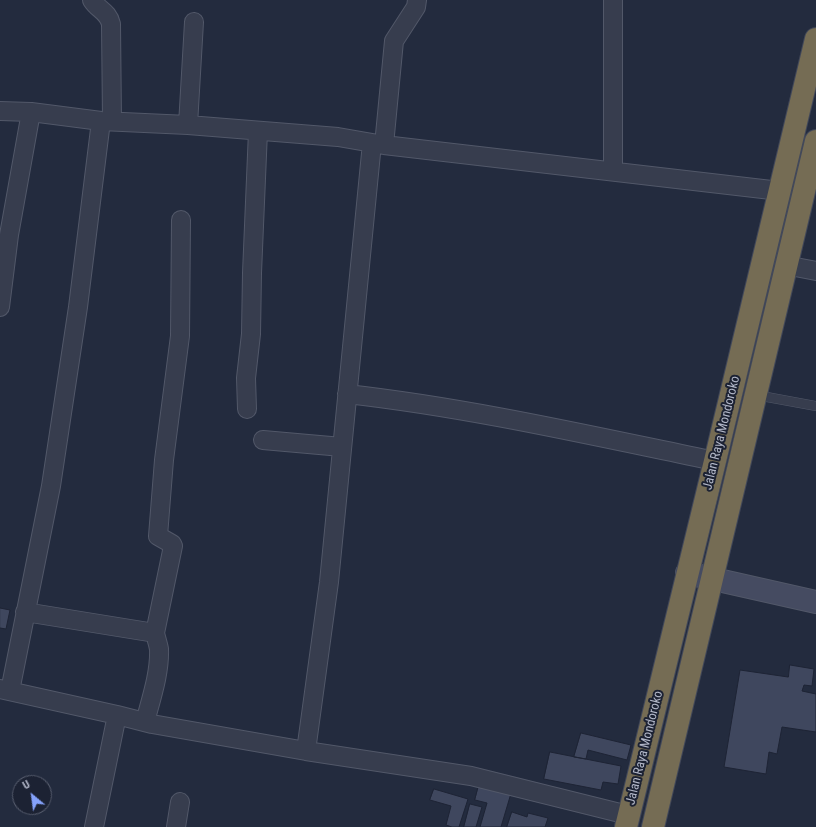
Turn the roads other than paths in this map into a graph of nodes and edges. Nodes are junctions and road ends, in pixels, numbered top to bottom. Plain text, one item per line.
1 (92, 0) edge
2 (417, 0) edge
3 (613, 0) edge
4 (194, 22) dead end
5 (816, 39) edge
6 (0, 111) edge
7 (31, 112) junction
8 (807, 116) edge
9 (107, 121) junction
10 (188, 125) junction
11 (258, 131) junction
12 (816, 141) edge
13 (378, 144) junction
14 (613, 171) junction
15 (811, 177) edge
16 (780, 191) junction
17 (181, 220) dead end
18 (5, 238) edge
19 (786, 265) junction
20 (816, 271) edge
21 (0, 307) edge
22 (347, 394) junction
23 (756, 395) junction
24 (816, 406) edge
25 (247, 409) dead end
26 (263, 440) dead end
27 (342, 447) junction
28 (715, 461) junction
29 (687, 573) junction
30 (711, 579) junction
31 (816, 602) edge
32 (25, 612) junction
33 (155, 633) junction
34 (5, 690) edge
35 (117, 715) junction
36 (145, 722) junction
37 (306, 751) junction
38 (180, 802) dead end
39 (627, 821) edge
40 (94, 827) edge
41 (176, 827) edge
42 (653, 827) edge

1 - 9 street
2 - 13 street
3 - 14 street
4 - 10 street
5 - 8 highway, Jalan Raya Mondoroko
6 - 7 street
7 - 9 street
7 - 18 street
8 - 16 highway, Jalan Raya Mondoroko
9 - 10 street
9 - 32 street
10 - 11 street
11 - 13 street
11 - 25 street
12 - 15 highway, Jalan Raya Mondoroko
13 - 14 street
13 - 22 street
14 - 16 street
15 - 19 highway, Jalan Raya Mondoroko
16 - 28 highway, Jalan Raya Mondoroko
17 - 33 street
18 - 21 street
19 - 20 street
19 - 23 highway, Jalan Raya Mondoroko
22 - 27 street
22 - 28 street
23 - 24 lane
23 - 30 highway, Jalan Raya Mondoroko
26 - 27 street
27 - 37 street
28 - 29 highway, Jalan Raya Mondoroko
29 - 30 street
29 - 39 highway, Jalan Raya Mondoroko
30 - 31 street
30 - 42 highway, Jalan Raya Mondoroko
32 - 33 street
32 - 34 street
33 - 36 street
34 - 35 street
35 - 36 street
35 - 40 street
36 - 37 street
37 - 39 street
38 - 41 street

